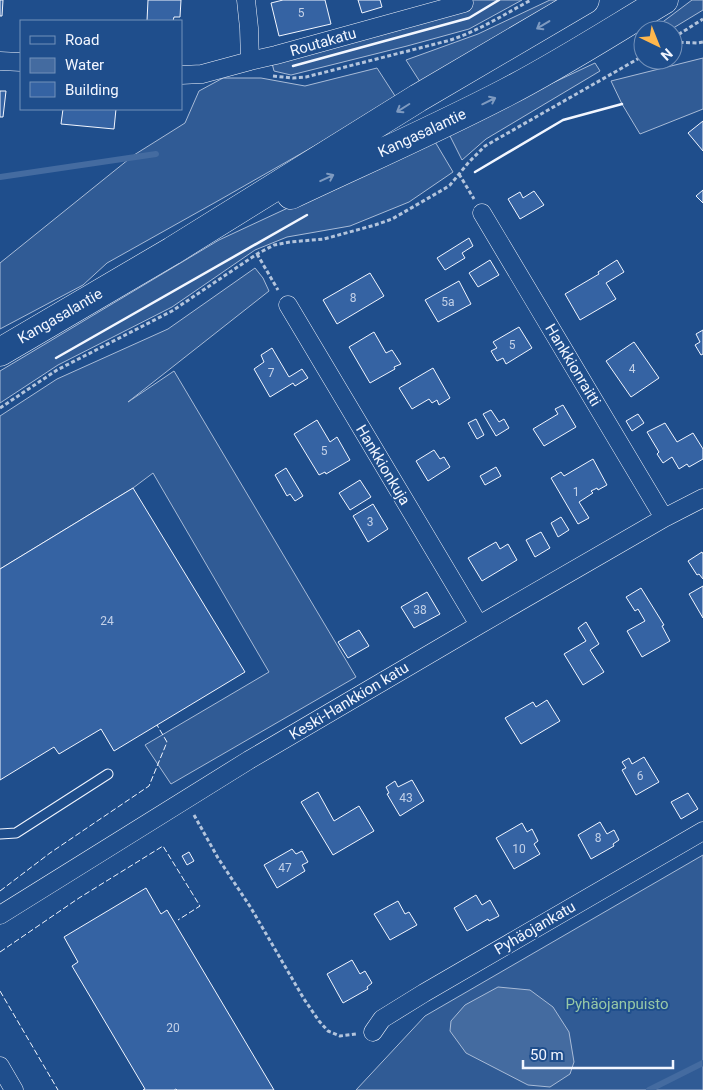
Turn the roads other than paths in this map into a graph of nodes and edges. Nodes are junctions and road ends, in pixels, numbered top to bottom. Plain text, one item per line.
1 (246, 0) edge
2 (585, 0) edge
3 (664, 0) edge
4 (464, 3) dead end
5 (0, 61) edge
6 (250, 61) junction
7 (20, 62) edge
8 (182, 74) edge
9 (482, 213) road end
10 (172, 251) junction
11 (288, 305) road end
12 (0, 352) edge
13 (703, 498) edge
14 (664, 518) junction
15 (479, 624) junction
16 (108, 774) dead end
17 (703, 831) edge
18 (0, 834) edge
19 (0, 915) edge
20 (373, 1032) road end
21 (0, 1066) edge
22 (14, 1090) edge

1 - 6 street
2 -> 10 main road, Kangasalantie
10 -> 3 main road, Kangasalantie
4 - 6 street, Routakatu
5 - 7 street
6 - 8 street, Routakatu
9 - 14 street, Hankkionraitti
10 - 12 main road, Kangasalantie
11 - 15 street, Hankkionkuja
13 - 14 street, Keski-Hankkion katu
14 - 15 street, Keski-Hankkion katu
15 - 19 street, Keski-Hankkion katu
16 - 18 lane
17 - 20 street, Pyhäojankatu
21 - 22 street

